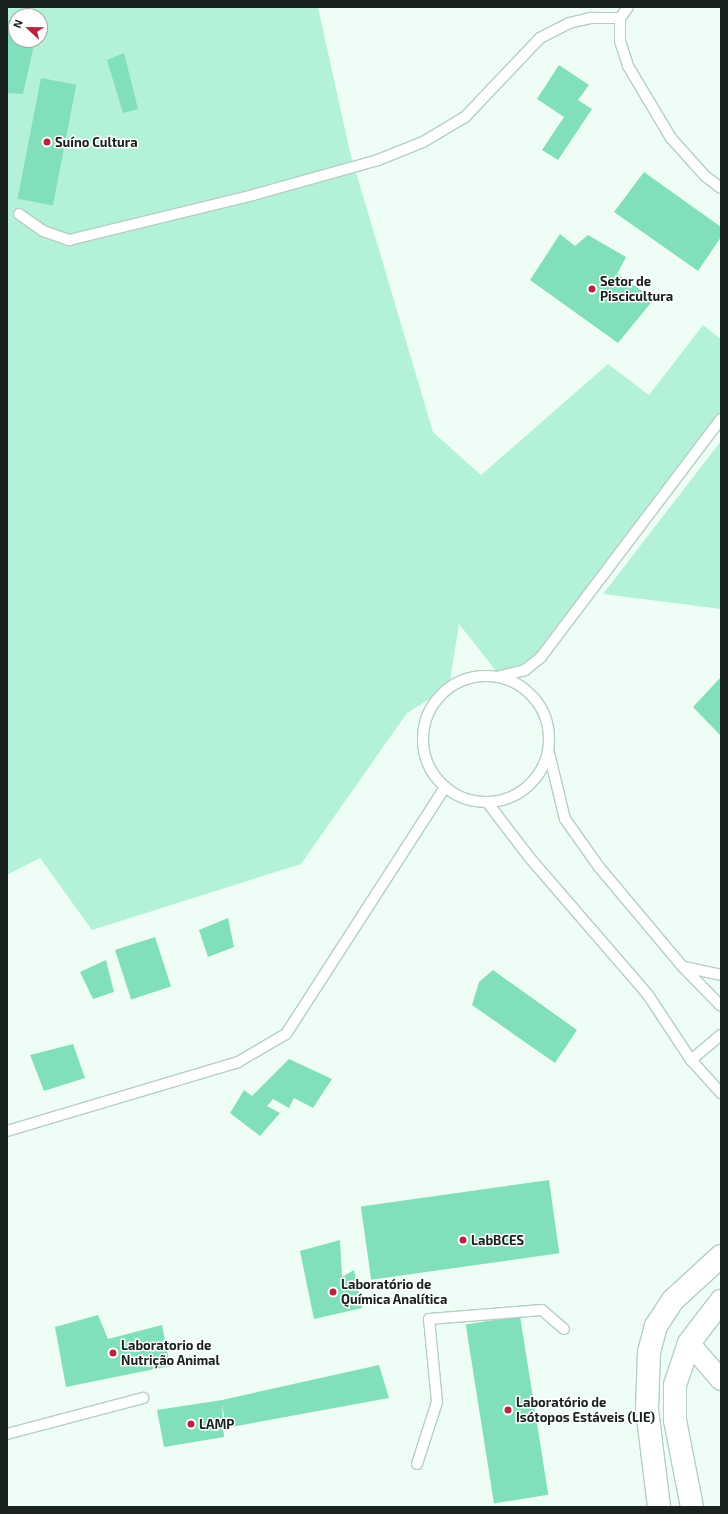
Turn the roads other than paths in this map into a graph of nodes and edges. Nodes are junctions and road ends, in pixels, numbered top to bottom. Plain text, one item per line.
1 (628, 7) edge
2 (620, 18) junction
3 (721, 188) edge
4 (19, 214) dead end
5 (721, 419) edge
6 (500, 676) junction
7 (548, 751) junction
8 (445, 787) junction
9 (487, 802) junction
10 (683, 967) junction
11 (721, 975) edge
12 (721, 1006) edge
13 (721, 1035) edge
14 (691, 1060) junction
15 (721, 1093) edge
16 (7, 1131) edge
17 (721, 1256) edge
18 (721, 1301) edge
19 (564, 1329) dead end
20 (689, 1343) junction
21 (721, 1380) edge
22 (143, 1398) dead end
23 (7, 1434) edge
24 (417, 1464) dead end
25 (659, 1507) edge
26 (692, 1507) edge

1 - 2 lane
2 - 3 lane
2 - 4 lane
5 - 6 lane
6 - 7 lane
6 - 8 lane
7 - 9 lane
7 - 10 lane
8 - 9 lane
8 - 16 lane
9 - 14 lane
10 - 11 lane
10 - 12 lane
13 - 14 lane
14 - 15 lane
17 - 25 highway
18 - 20 highway
19 - 24 lane
20 - 21 street
20 - 26 highway
22 - 23 lane

